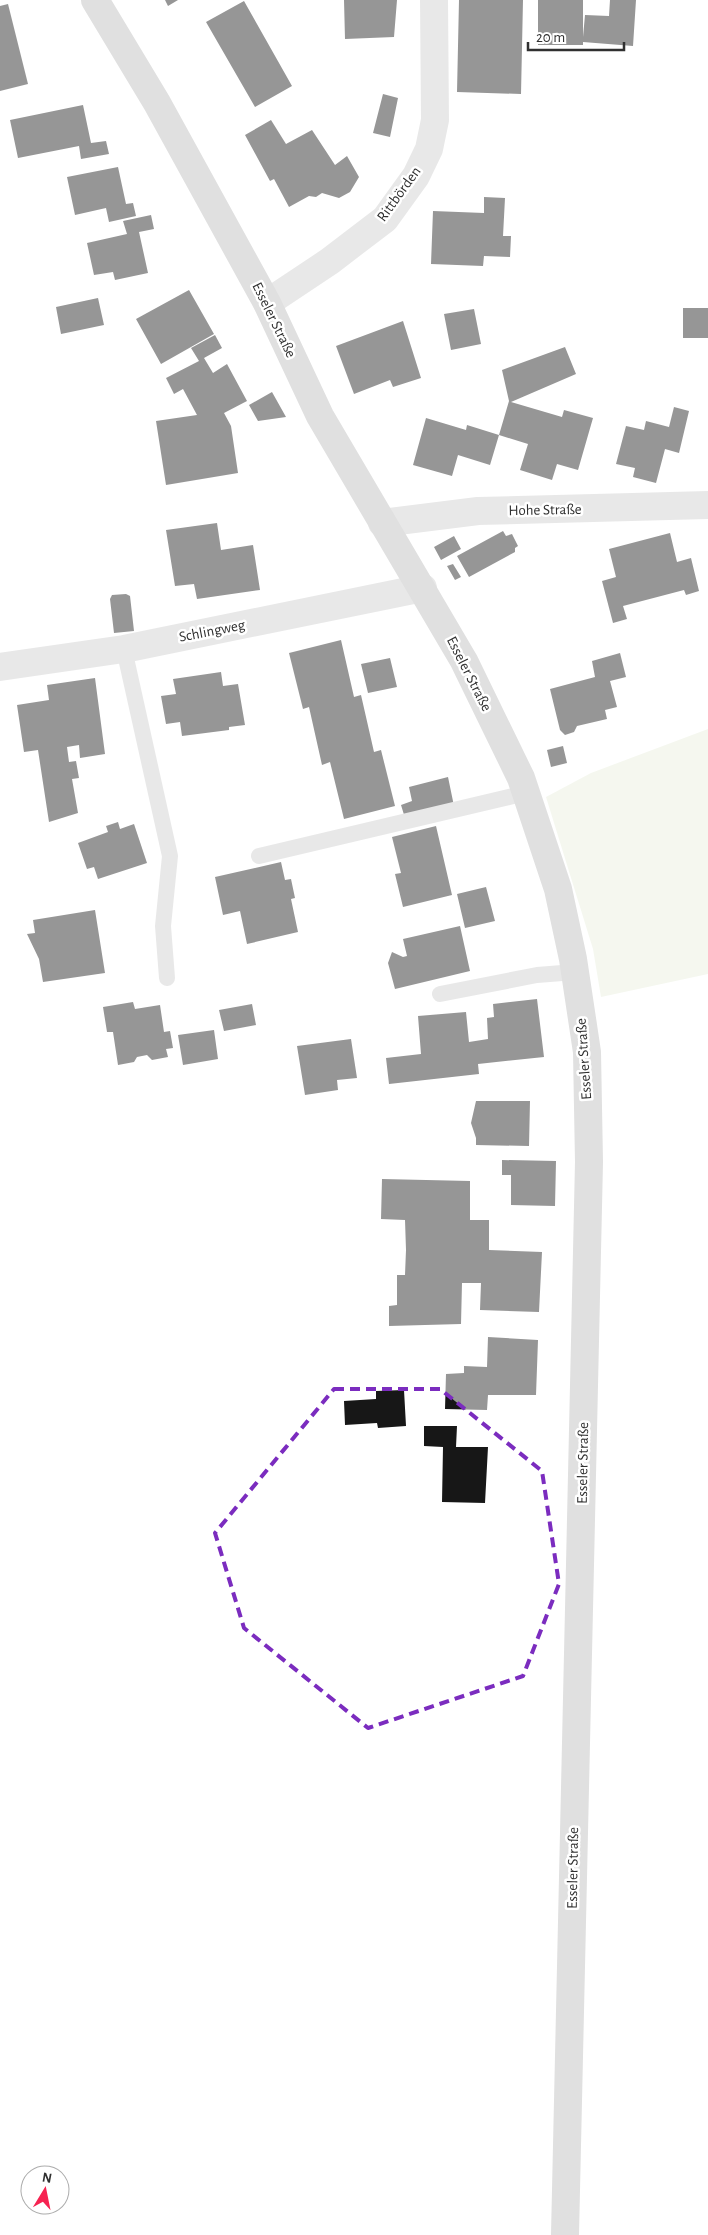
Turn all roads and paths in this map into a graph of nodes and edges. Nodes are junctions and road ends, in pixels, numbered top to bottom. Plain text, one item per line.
1 (95, 0) edge
2 (434, 0) edge
3 (267, 303) junction
4 (708, 505) edge
5 (382, 523) junction
6 (423, 588) junction
7 (124, 649) junction
8 (0, 667) edge
9 (526, 793) junction
10 (259, 856) dead end
11 (575, 972) junction
12 (167, 978) dead end
13 (440, 994) dead end
14 (565, 2235) edge

1 - 3 main road, Esseler Straße
2 - 3 street, Rittbörden
3 - 5 main road, Esseler Straße
4 - 5 street, Hohe Straße
5 - 6 main road, Esseler Straße
6 - 7 street, Schlingweg
6 - 9 main road, Esseler Straße
7 - 8 street, Schlingweg
7 - 12 lane
9 - 10 lane
9 - 11 main road, Esseler Straße
11 - 13 lane
11 - 14 main road, Esseler Straße

